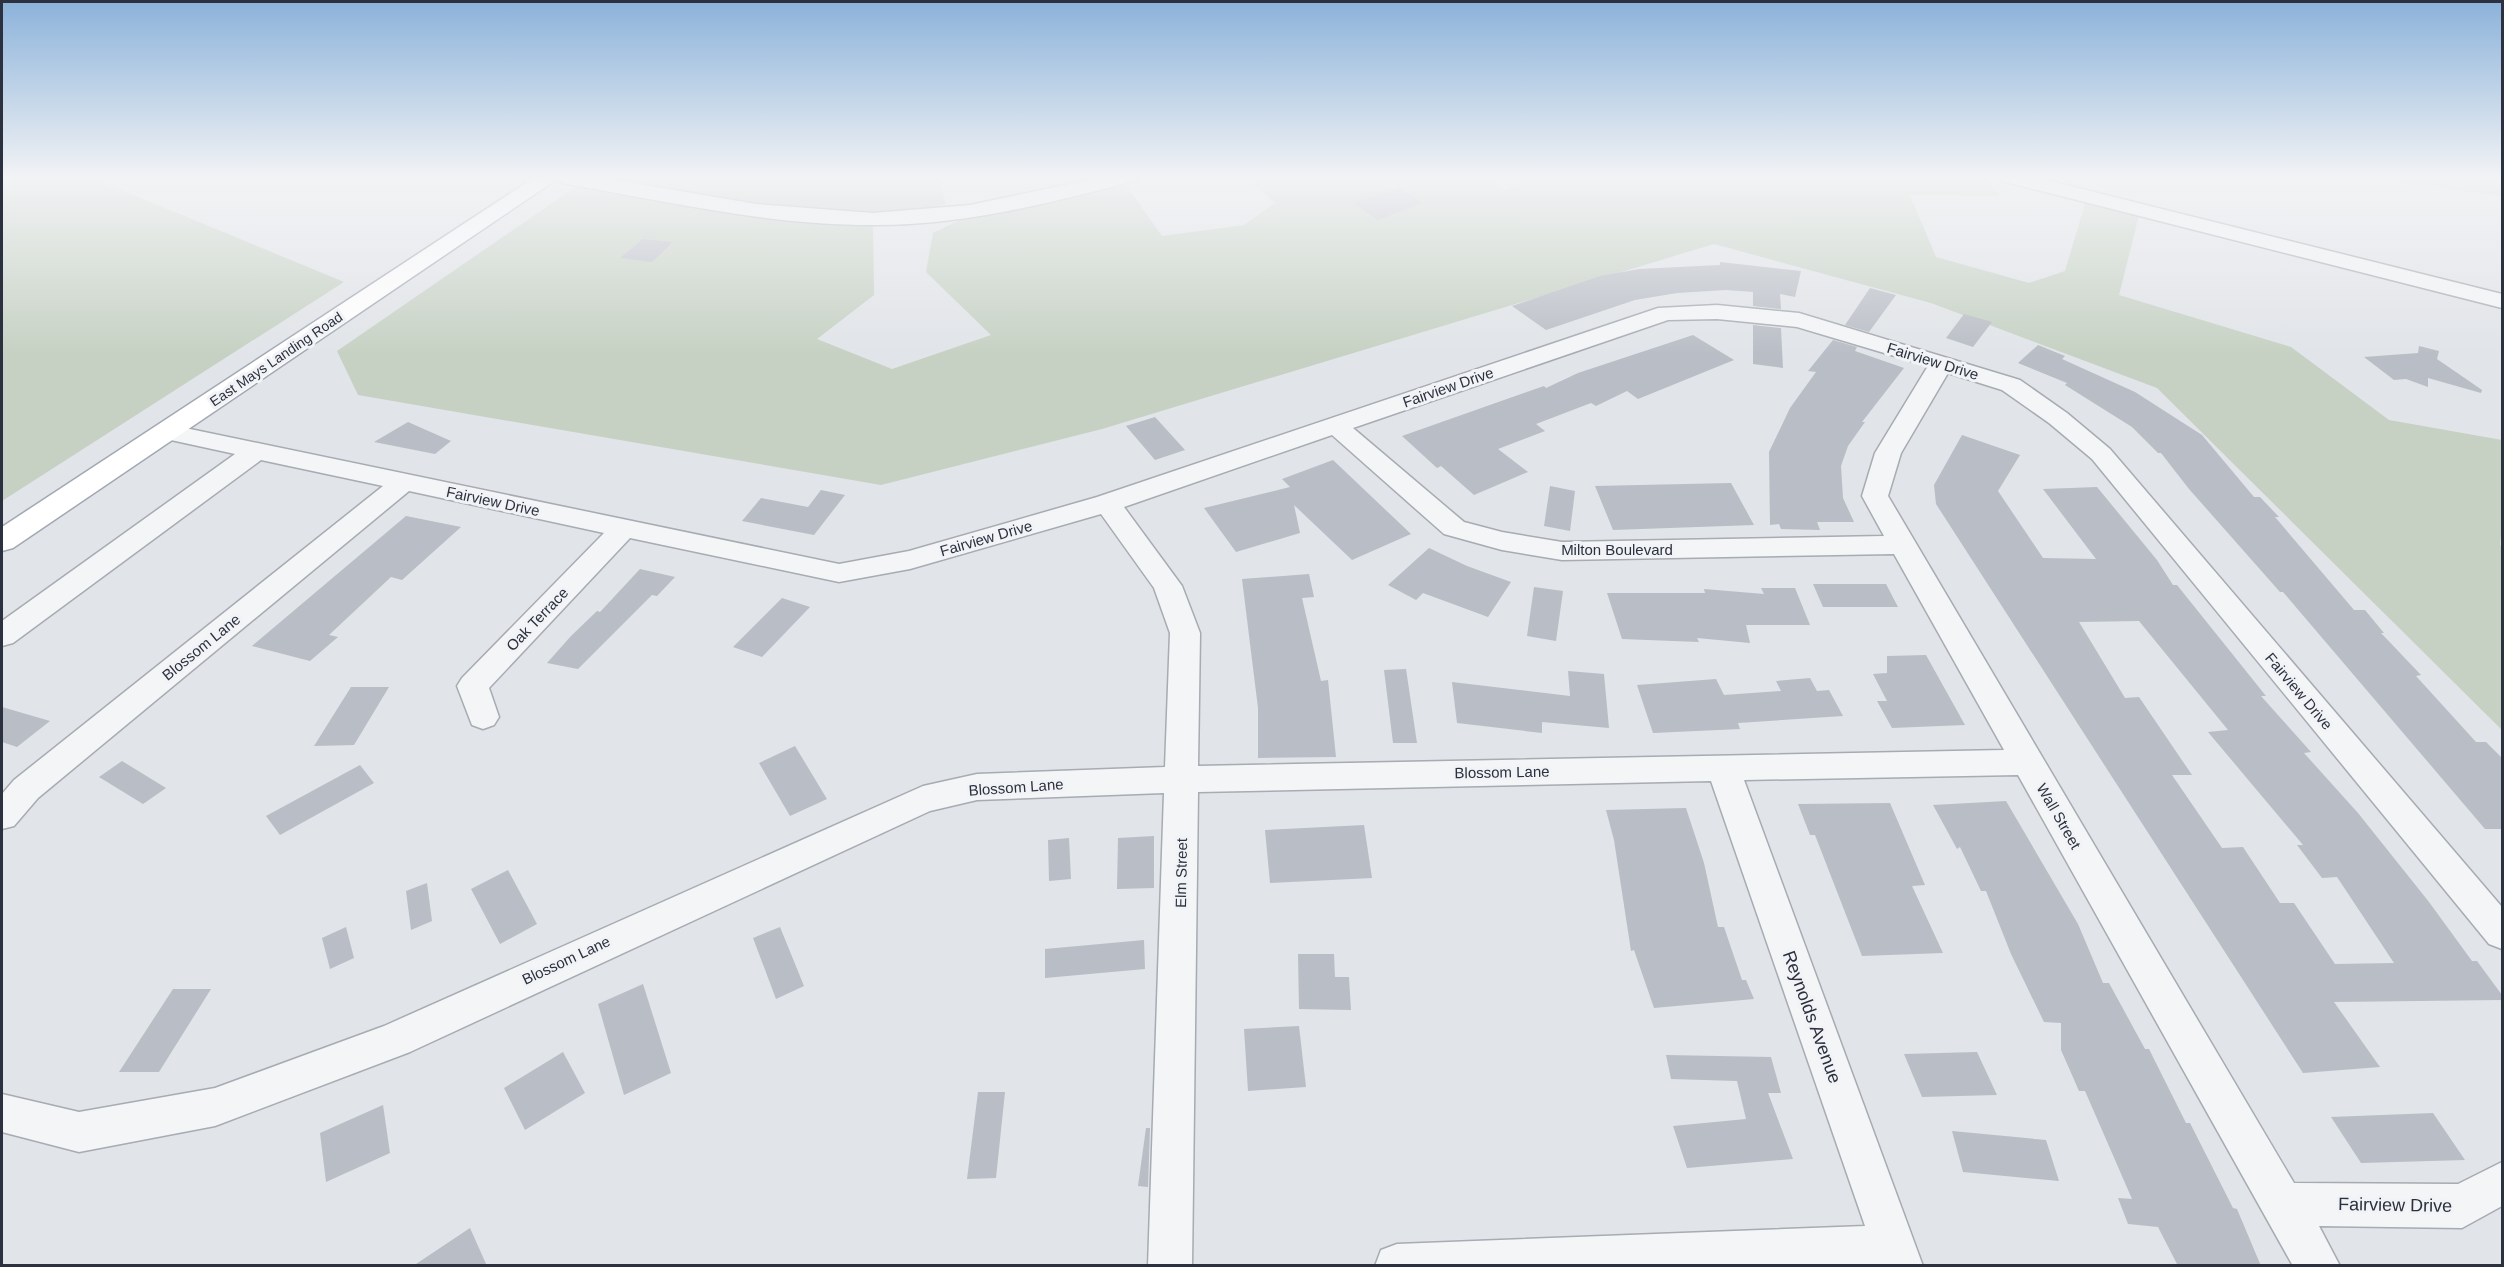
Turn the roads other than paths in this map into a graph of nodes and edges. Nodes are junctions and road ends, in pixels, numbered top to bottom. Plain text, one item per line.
1 (461, 236) edge
2 (2244, 236) edge
3 (2502, 301) edge
4 (1942, 363) junction
5 (1335, 425) junction
6 (166, 432) junction
7 (256, 451) junction
8 (404, 483) junction
9 (1107, 503) junction
10 (624, 528) junction
11 (2, 541) edge
12 (1904, 545) junction
13 (2, 636) edge
14 (483, 717) dead end
15 (2029, 762) junction
16 (1723, 768) junction
17 (1183, 779) junction
18 (2, 816) edge
19 (2502, 933) edge
20 (2, 1113) edge
21 (2502, 1183) edge
22 (2282, 1204) junction
23 (1897, 1256) edge
24 (1170, 1266) edge
25 (1397, 1266) edge
26 (2318, 1266) edge

1 - 6 main road, East Mays Landing Road
2 - 3 street
4 - 5 street, Fairview Drive
4 - 12 street, Wall Street
4 - 19 street, Fairview Drive
5 - 9 street, Fairview Drive
5 - 12 street, Milton Boulevard
6 - 7 street, Fairview Drive
6 - 11 main road, East Mays Landing Road
7 - 8 street, Fairview Drive
7 - 13 street
8 - 10 street, Fairview Drive
8 - 18 street, Blossom Lane
9 - 10 street, Fairview Drive
9 - 17 street, Elm Street
10 - 14 street, Oak Terrace
12 - 15 street, Wall Street
15 - 16 street, Blossom Lane
15 - 22 street, Wall Street
16 - 17 street, Blossom Lane
16 - 23 street, Reynolds Avenue
17 - 20 street, Blossom Lane
17 - 24 street, Elm Street
21 - 22 street, Fairview Drive
22 - 26 street, Wall Street
23 - 25 street

